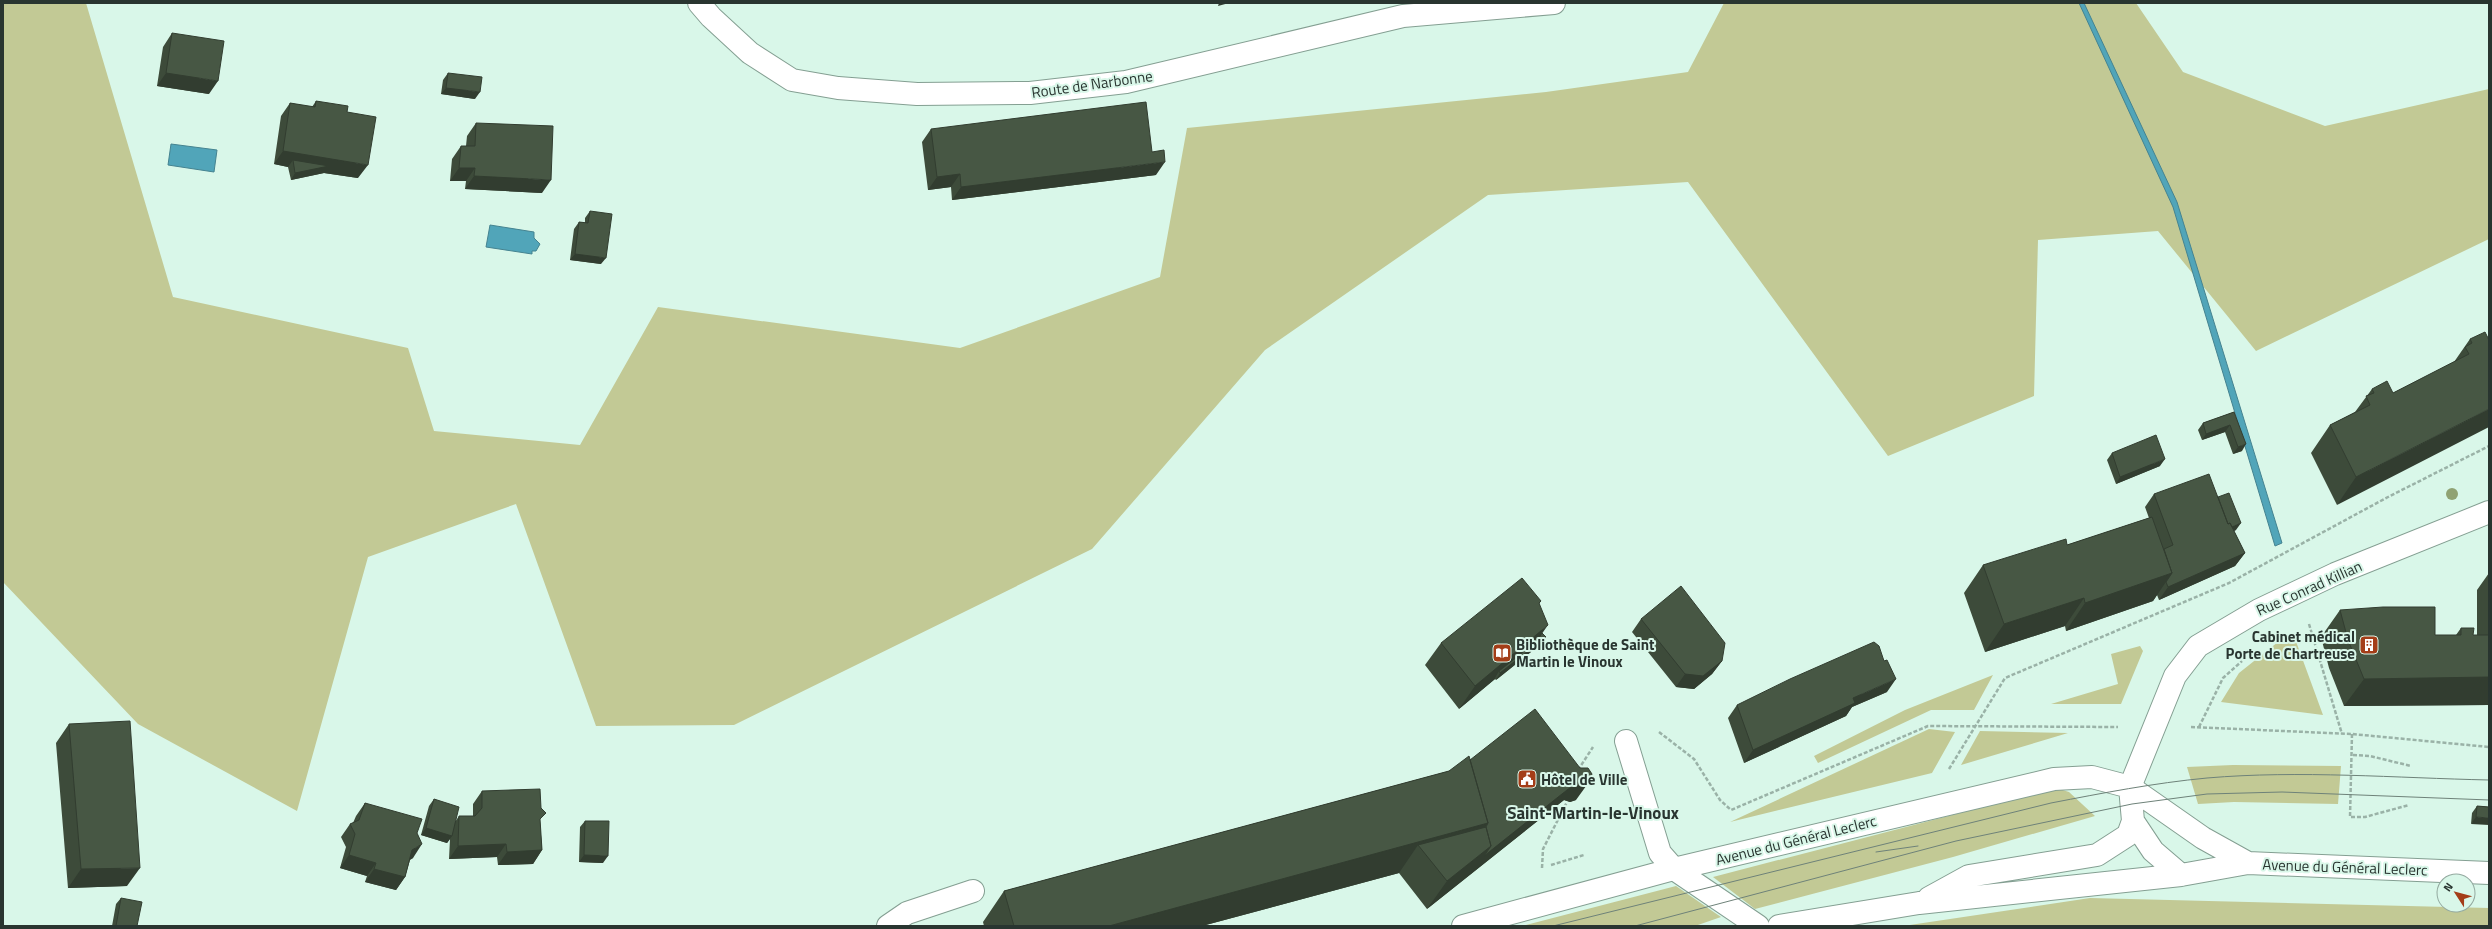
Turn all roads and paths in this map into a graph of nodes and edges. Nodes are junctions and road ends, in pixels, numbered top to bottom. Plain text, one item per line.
1 (699, 3) edge
2 (1554, 3) edge
3 (2489, 446) edge
4 (2489, 512) edge
5 (2308, 623) dead end
6 (2245, 659) dead end
7 (1975, 727) junction
8 (2153, 727) junction
9 (2200, 727) junction
10 (1655, 729) dead end
11 (2342, 734) junction
12 (2352, 734) junction
13 (1626, 741) dead end
14 (1597, 743) dead end
15 (2489, 747) edge
16 (2353, 755) junction
17 (2411, 766) dead end
18 (1576, 774) edge
19 (1945, 775) dead end
20 (2130, 787) junction
21 (1567, 802) edge
22 (2409, 804) dead end
23 (2133, 821) junction
24 (1584, 855) dead end
25 (2248, 864) junction
26 (1674, 869) junction
27 (2489, 874) edge
28 (2181, 875) junction
29 (973, 891) dead end
30 (1919, 903) junction
31 (888, 926) edge
32 (1463, 926) edge
33 (1758, 926) edge
34 (1778, 926) edge

1 - 2 main road, Route de Narbonne
3 - 7 path
4 - 8 main road, Rue Conrad Killian
5 - 11 path
6 - 9 path
7 - 8 path
7 - 10 path
7 - 19 path
8 - 9 path
8 - 20 main road, Rue Conrad Killian
9 - 11 path
11 - 12 path
12 - 15 path
12 - 16 path
13 - 26 main road
14 - 18 path
16 - 17 path
16 - 22 path
20 - 23 main road
20 - 25 main road, Avenue du Général Leclerc
20 - 26 main road, Avenue du Général Leclerc
21 - 24 path
23 - 28 main road
23 - 30 main road, Avenue du Général Leclerc
25 - 27 main road, Avenue du Général Leclerc
25 - 28 main road, Avenue du Général Leclerc
26 - 32 main road, Avenue du Général Leclerc
26 - 33 main road
28 - 30 main road, Avenue du Général Leclerc
29 - 31 main road
30 - 34 main road, Avenue du Général Leclerc

